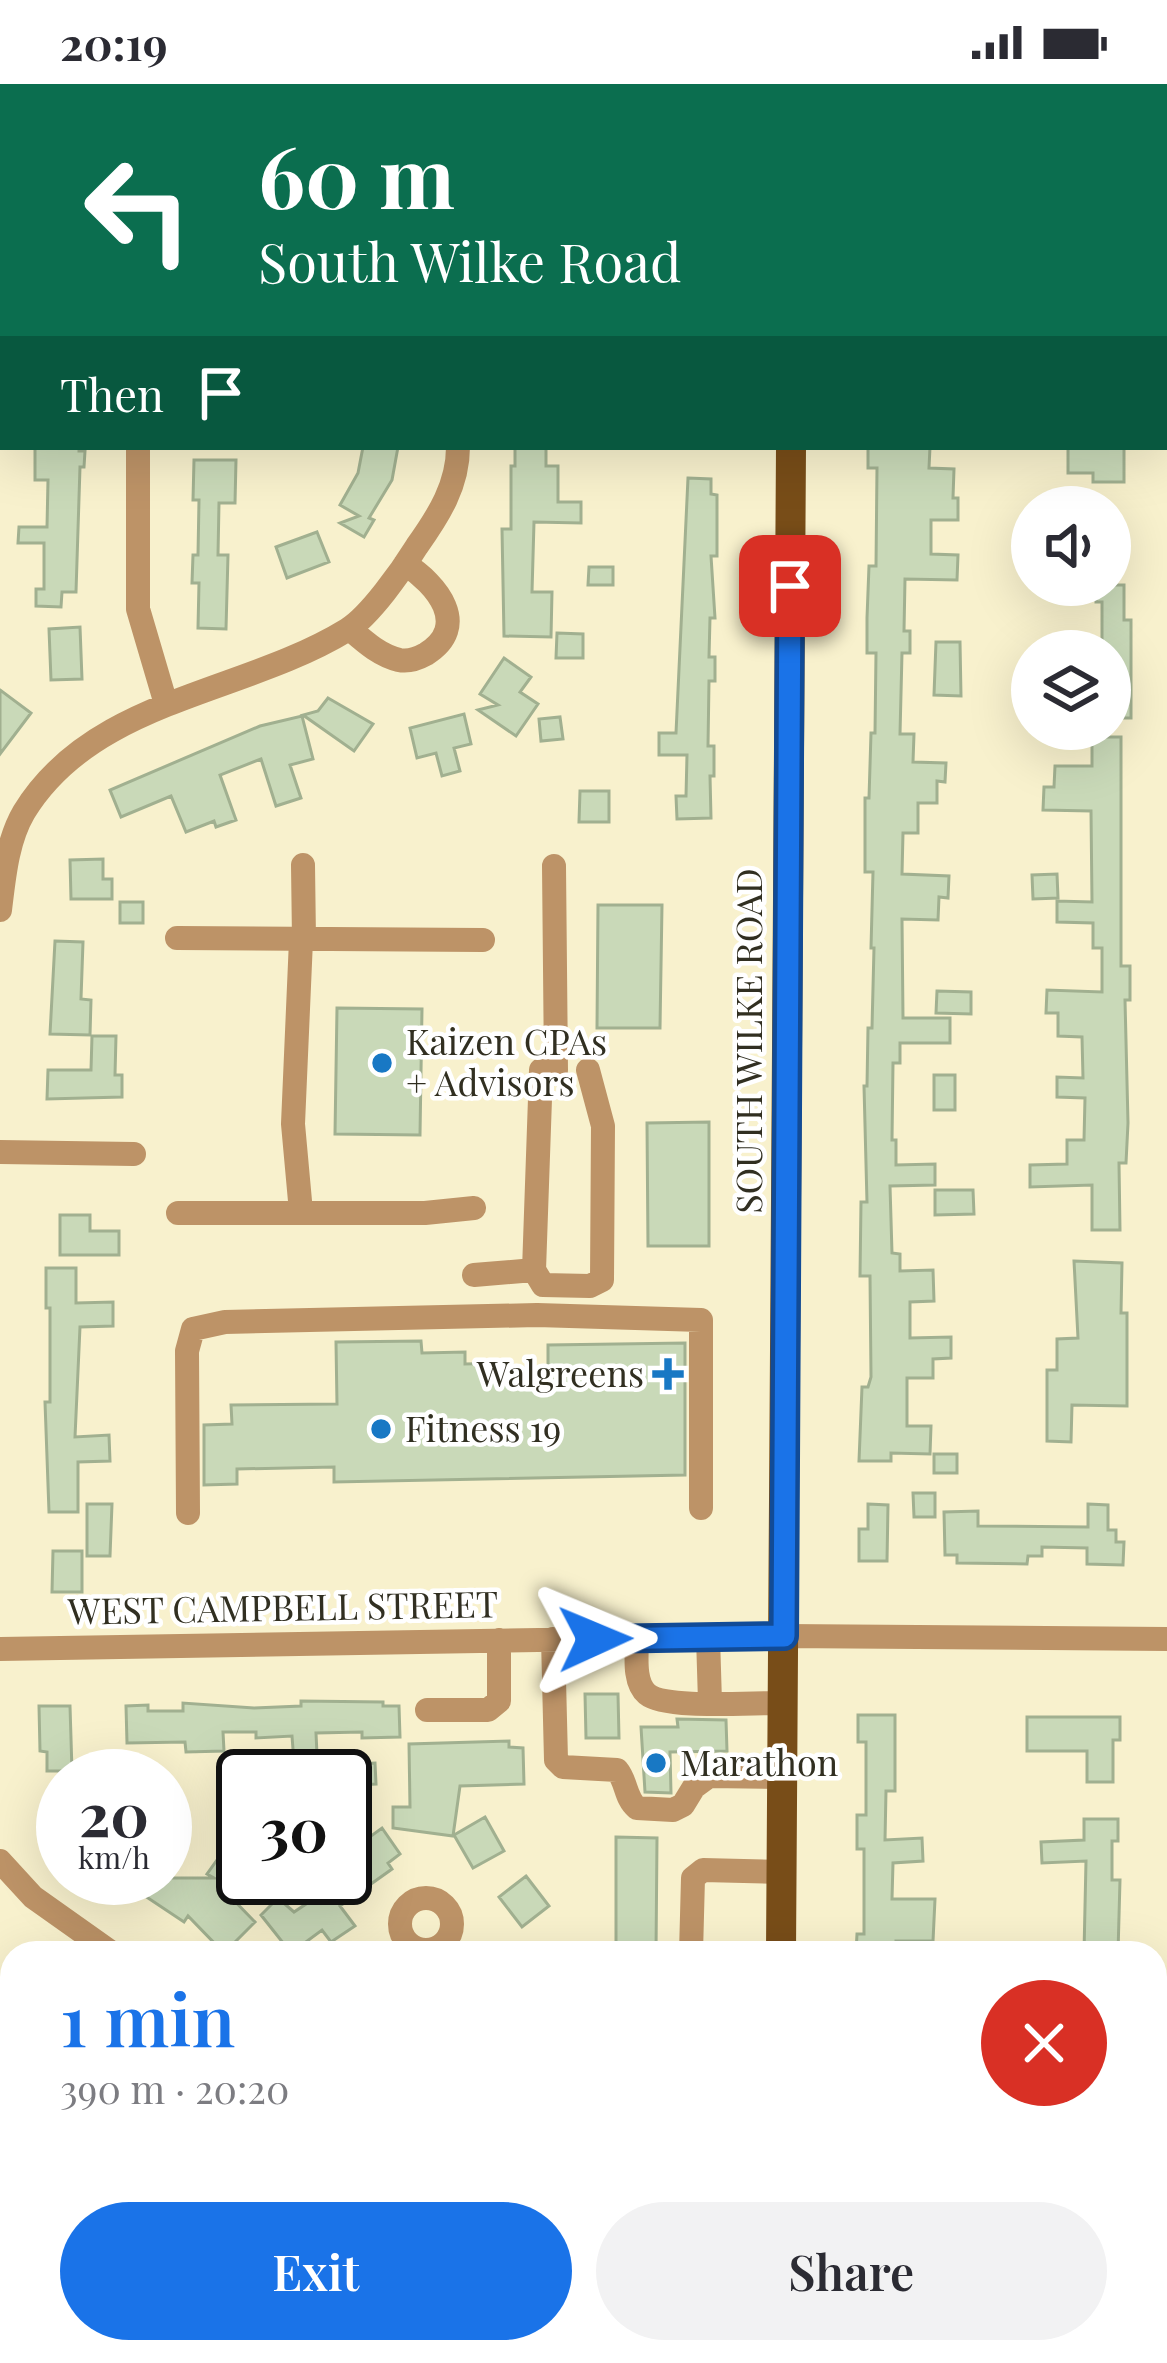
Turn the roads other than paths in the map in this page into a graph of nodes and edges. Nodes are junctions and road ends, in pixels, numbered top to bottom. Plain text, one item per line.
1 (138, 450) edge
2 (458, 450) edge
3 (791, 450) edge
4 (406, 564) junction
5 (350, 629) junction
6 (166, 704) junction
7 (303, 865) dead end
8 (554, 866) dead end
9 (0, 910) edge
10 (177, 938) dead end
11 (303, 940) junction
12 (483, 940) dead end
13 (588, 1070) dead end
14 (0, 1152) edge
15 (134, 1154) dead end
16 (474, 1208) dead end
17 (301, 1212) junction
18 (178, 1213) dead end
19 (534, 1270) junction
20 (474, 1275) dead end
21 (701, 1508) dead end
22 (188, 1513) dead end
23 (784, 1636) junction
24 (707, 1637) junction
25 (637, 1638) junction
26 (1167, 1639) edge
27 (499, 1640) junction
28 (554, 1640) junction
29 (0, 1648) edge
30 (710, 1702) junction
31 (784, 1702) junction
32 (427, 1710) dead end
33 (783, 1777) junction
34 (0, 1861) edge
35 (782, 1872) junction
36 (95, 1941) edge
37 (691, 1941) edge
38 (781, 1941) edge

1 - 6 street
2 - 4 street
3 - 23 main road, SOUTH WILKE ROAD
4 - 5 street
4 - 5 street
5 - 6 street
6 - 9 street
7 - 11 street
8 - 19 street
10 - 11 street
11 - 12 street
11 - 17 street
13 - 19 street
14 - 15 street
16 - 17 street
17 - 18 street
19 - 20 street
21 - 22 street
23 - 24 street, WEST CAMPBELL STREET
23 - 26 street, WEST CAMPBELL STREET
23 - 31 main road, SOUTH WILKE ROAD
24 - 25 street, WEST CAMPBELL STREET
24 - 30 street
25 - 28 street, WEST CAMPBELL STREET
25 - 30 street
27 - 28 street, WEST CAMPBELL STREET
27 - 29 street, WEST CAMPBELL STREET
27 - 32 street
28 - 33 street
30 - 31 street
31 - 33 main road, SOUTH WILKE ROAD
33 - 35 main road, SOUTH WILKE ROAD
34 - 36 street
35 - 37 street
35 - 38 main road, SOUTH WILKE ROAD

